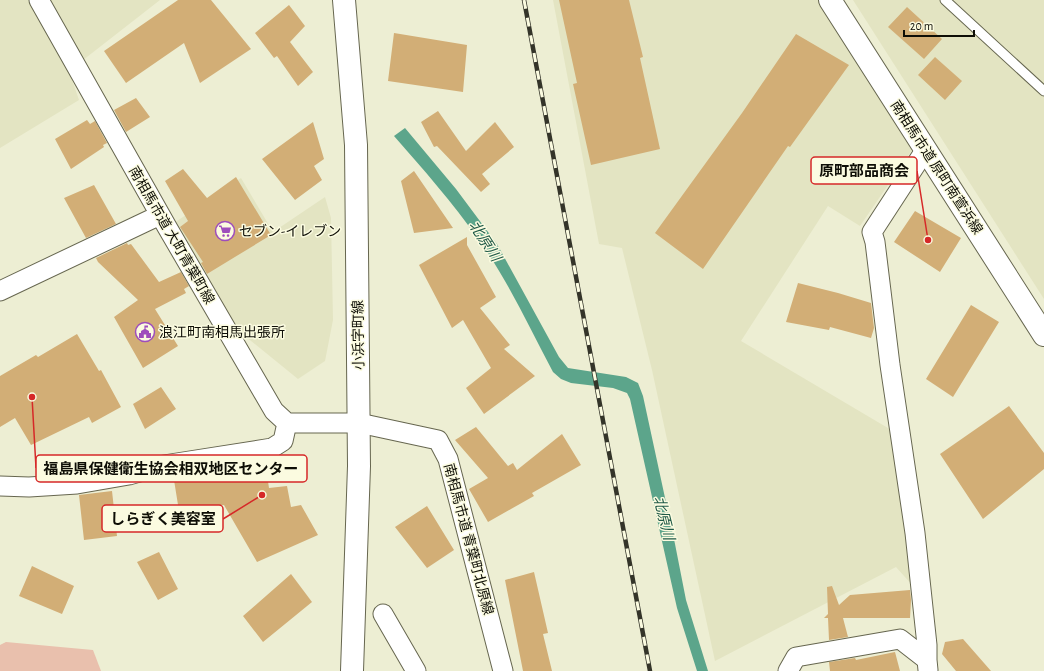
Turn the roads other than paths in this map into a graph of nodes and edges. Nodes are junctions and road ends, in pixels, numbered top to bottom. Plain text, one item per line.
1 (39, 0) edge
2 (344, 0) edge
3 (830, 0) edge
4 (945, 0) edge
5 (1044, 91) edge
6 (926, 149) junction
7 (160, 215) junction
8 (0, 291) edge
9 (1044, 335) edge
10 (286, 423) junction
11 (359, 423) junction
12 (0, 486) edge
13 (383, 614) dead end
14 (927, 666) edge
15 (352, 671) edge
16 (416, 671) edge
17 (503, 671) edge
18 (788, 671) edge

1 - 7 street, 南相馬市道 大町青葉町線
2 - 11 main road, 小浜字町線
3 - 6 main road, 南相馬市道 原町南萱浜線
4 - 5 lane
6 - 9 main road, 南相馬市道 原町南萱浜線
6 - 14 street
7 - 8 street
7 - 10 street, 南相馬市道 大町青葉町線
10 - 11 street
10 - 12 street
11 - 15 main road, 小浜字町線
11 - 17 street, 南相馬市道 青葉町北原線
13 - 16 street
14 - 18 street

